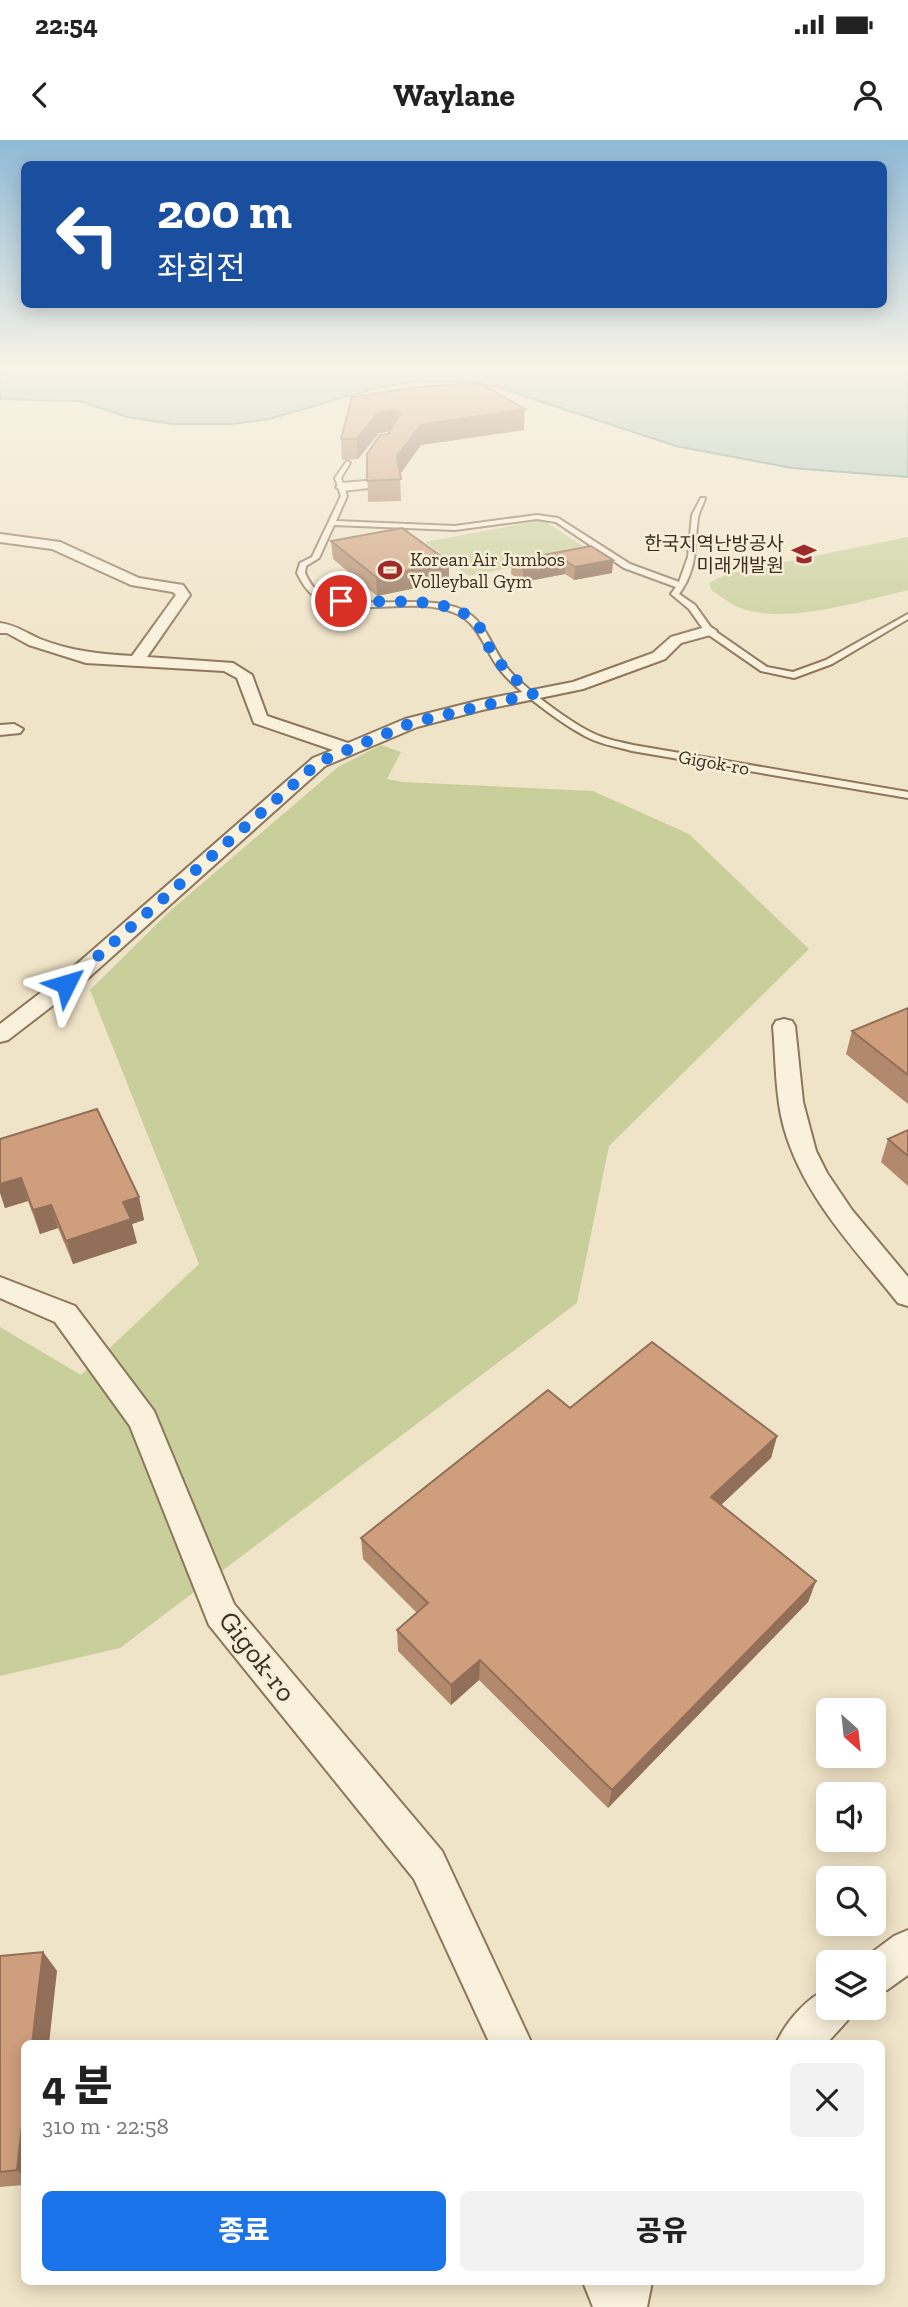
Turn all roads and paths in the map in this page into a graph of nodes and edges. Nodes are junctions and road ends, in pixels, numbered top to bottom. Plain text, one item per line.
1 (345, 466) edge
2 (365, 485) edge
3 (342, 487) junction
4 (703, 499) dead end
5 (333, 523) junction
6 (0, 538) edge
7 (681, 586) junction
8 (908, 616) edge
9 (0, 628) edge
10 (709, 631) junction
11 (136, 661) junction
12 (533, 694) junction
13 (348, 749) junction
14 (908, 795) edge
15 (784, 1026) dead end
16 (0, 1035) edge
17 (0, 1287) edge
18 (908, 1296) edge
19 (908, 1950) edge
20 (886, 1966) edge
21 (820, 2020) edge
22 (509, 2040) edge
23 (801, 2040) edge
24 (607, 2285) edge
25 (628, 2285) edge
26 (616, 2307) edge
27 (624, 2307) edge

1 - 3 lane
2 - 3 street
3 - 5 lane
4 - 7 lane
5 - 7 lane
5 - 12 lane, Gigok-ro
6 - 11 street
7 - 10 lane
8 - 10 lane
9 - 11 street
10 - 12 street
11 - 13 street
12 - 13 street
12 - 14 lane, Gigok-ro
13 - 16 street
15 - 18 street
17 - 22 street, Gigok-ro
19 - 20 street
21 - 23 street
24 - 26 street
25 - 27 street

